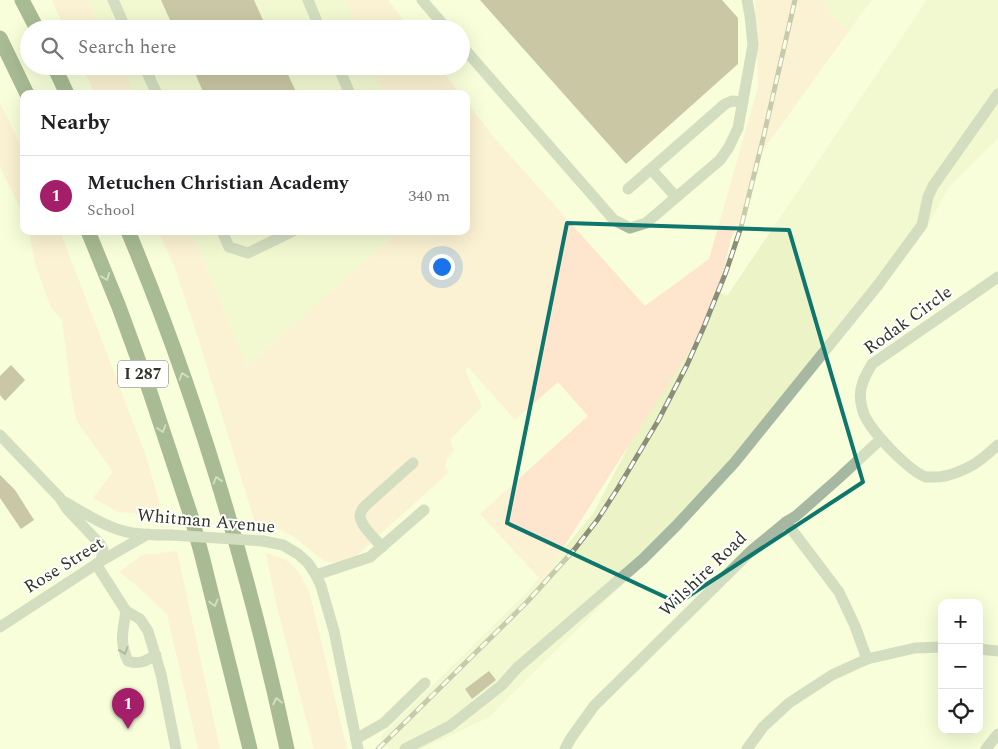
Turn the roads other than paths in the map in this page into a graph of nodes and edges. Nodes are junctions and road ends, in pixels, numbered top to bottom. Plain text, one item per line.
1 (22, 0) edge
2 (112, 0) edge
3 (308, 0) edge
4 (422, 0) edge
5 (747, 0) edge
6 (32, 20) edge
7 (122, 20) edge
8 (316, 20) edge
9 (439, 20) edge
10 (0, 38) edge
11 (470, 55) edge
12 (58, 75) edge
13 (148, 75) edge
14 (342, 75) edge
15 (25, 90) edge
16 (65, 90) edge
17 (155, 90) edge
18 (348, 90) edge
19 (998, 94) edge
20 (743, 102) junction
21 (650, 169) junction
22 (628, 189) dead end
23 (676, 198) junction
24 (90, 235) edge
25 (130, 235) edge
26 (224, 235) edge
27 (285, 235) edge
28 (998, 277) edge
29 (0, 435) edge
30 (880, 439) junction
31 (998, 445) edge
32 (413, 463) dead end
33 (60, 498) junction
34 (424, 510) dead end
35 (786, 522) junction
36 (148, 534) junction
37 (382, 547) junction
38 (99, 562) junction
39 (316, 575) junction
40 (126, 612) junction
41 (0, 627) edge
42 (938, 647) edge
43 (983, 649) edge
44 (998, 651) edge
45 (156, 655) junction
46 (867, 659) junction
47 (425, 683) dead end
48 (998, 734) edge
49 (357, 744) edge
50 (175, 749) edge
51 (250, 749) edge
52 (287, 749) edge
53 (405, 749) edge
54 (565, 749) edge
55 (747, 749) edge
56 (986, 749) edge

1 - 6 highway
2 - 7 street
3 - 8 street
4 - 9 street
5 - 20 street
10 - 15 highway
11 - 23 street
12 - 16 highway
13 - 17 street
14 - 18 street
19 - 53 street
20 - 21 street
20 - 23 street
21 - 22 street
21 - 23 street
24 -> 51 highway, I 287
52 -> 25 highway, I 287
26 - 27 street
28 - 30 street, Rodak Circle
29 - 33 street, Whitman Avenue
30 - 31 street, Rodak Circle
30 - 35 street, Wilshire Road
32 - 37 street
33 - 36 street, Whitman Avenue
33 - 38 street, Whitman Avenue
34 - 37 street
35 - 46 street
35 - 54 street, Wilshire Road
36 - 38 street, Rose Street
36 - 39 street, Whitman Avenue, bridge
37 - 39 street
38 - 40 street, Whitman Avenue
38 - 41 street, Rose Street
39 - 49 street, Whitman Avenue
40 - 45 street
40 -> 45 street
42 - 46 street
43 - 44 street
45 - 50 street
46 - 55 street
47 - 49 street
48 - 56 street

